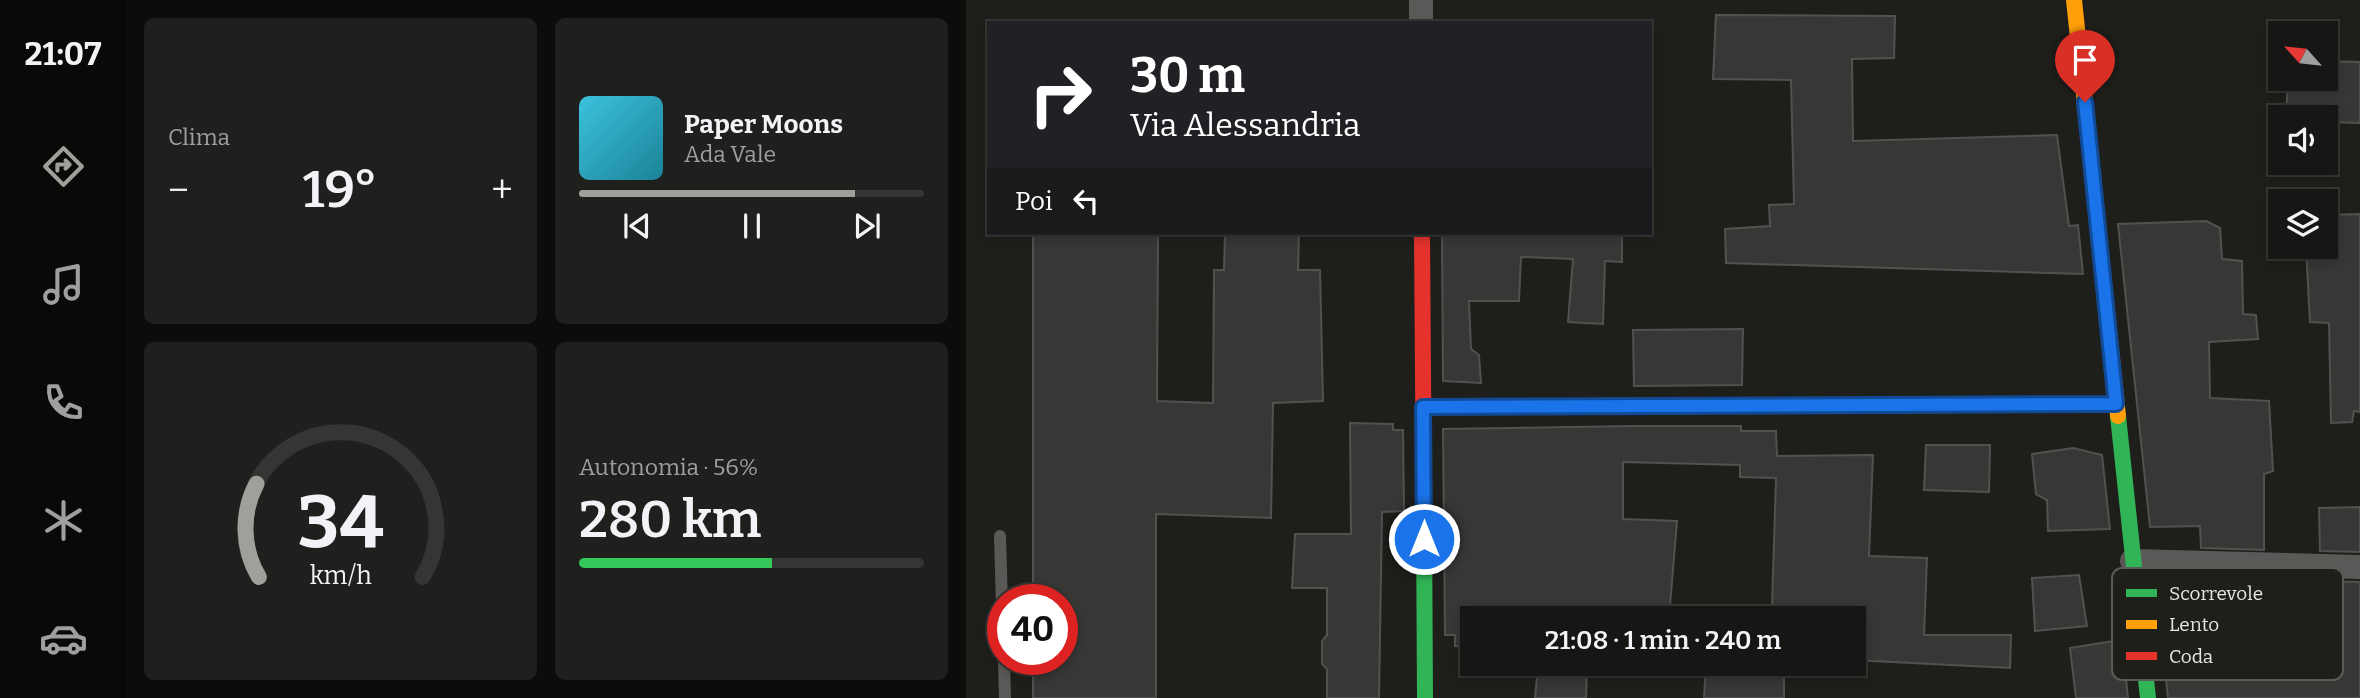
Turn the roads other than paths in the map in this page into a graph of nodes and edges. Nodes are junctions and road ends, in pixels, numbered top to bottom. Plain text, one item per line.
1 (1421, 0) edge
2 (2074, 0) edge
3 (1421, 21) edge
4 (1422, 235) edge
5 (2116, 404) junction
6 (1423, 407) junction
7 (1000, 536) dead end
8 (2132, 561) junction
9 (2360, 567) edge
10 (2133, 568) edge
11 (1001, 584) edge
12 (1004, 675) edge
13 (2146, 680) edge
14 (1005, 698) edge
15 (1424, 698) edge
16 (2148, 698) edge

1 - 3 street
2 - 5 street
4 - 6 street
5 - 6 street
5 - 8 street
6 - 15 street
7 - 11 lane
8 - 9 street
8 - 10 street
12 - 14 lane
13 - 16 street

